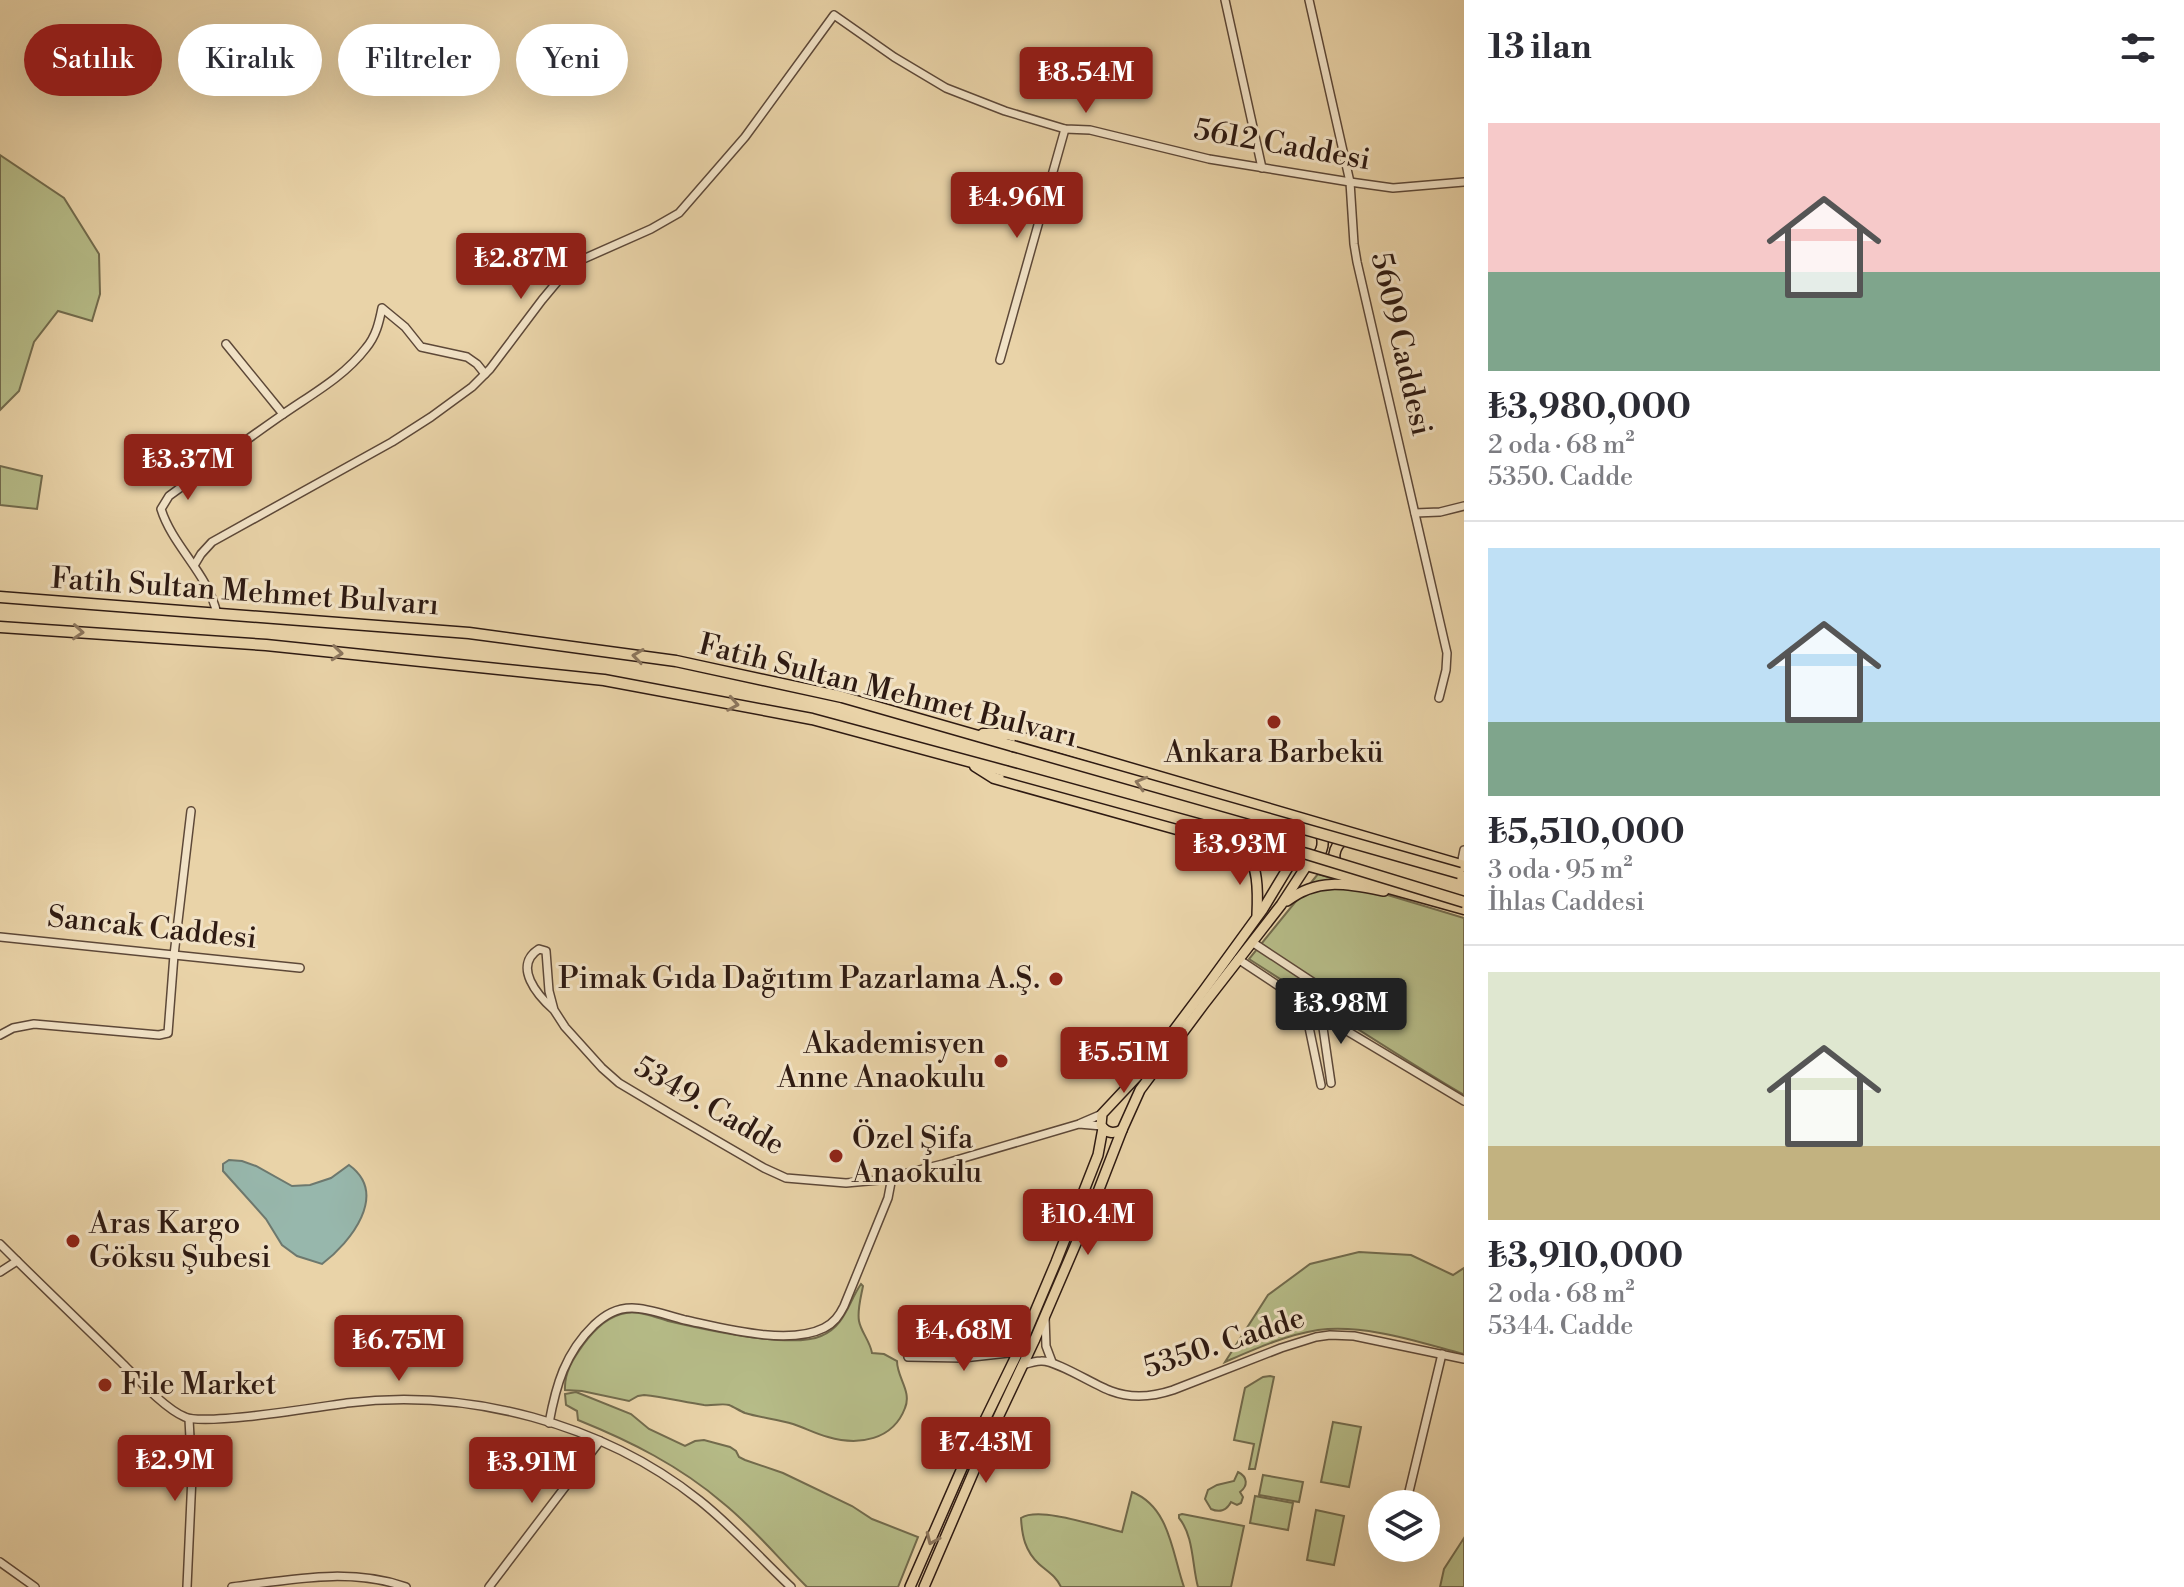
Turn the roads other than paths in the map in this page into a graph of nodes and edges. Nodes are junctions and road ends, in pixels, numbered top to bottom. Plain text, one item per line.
1 (1225, 0) edge
2 (1309, 0) edge
3 (1065, 129) junction
4 (1262, 168) junction
5 (1350, 182) junction
6 (1464, 182) edge
7 (226, 344) dead end
8 (1000, 360) dead end
9 (485, 374) junction
10 (283, 414) junction
11 (1464, 506) edge
12 (1415, 513) junction
13 (195, 564) junction
14 (0, 597) edge
15 (217, 614) junction
16 (0, 627) edge
17 (1439, 698) dead end
18 (973, 735) junction
19 (965, 760) junction
20 (1267, 809) junction
21 (191, 811) dead end
22 (1305, 821) junction
23 (1319, 824) junction
24 (1354, 835) junction
25 (1247, 848) junction
26 (1464, 850) edge
27 (1292, 861) junction
28 (1307, 865) junction
29 (1463, 869) edge
30 (1341, 875) junction
31 (1422, 897) junction
32 (1464, 902) edge
33 (1281, 905) junction
34 (1464, 909) edge
35 (1257, 918) junction
36 (0, 937) edge
37 (1252, 942) junction
38 (174, 955) junction
39 (1238, 959) junction
40 (300, 968) dead end
41 (1304, 1003) junction
42 (554, 1010) junction
43 (1321, 1014) junction
44 (1342, 1028) junction
45 (0, 1035) edge
46 (1331, 1083) dead end
47 (1321, 1085) dead end
48 (1464, 1101) edge
49 (1104, 1113) junction
50 (1079, 1124) junction
51 (1124, 1125) junction
52 (1102, 1127) junction
53 (892, 1177) junction
54 (0, 1244) edge
55 (17, 1261) junction
56 (0, 1272) edge
57 (1045, 1315) junction
58 (1018, 1352) junction
59 (1442, 1354) junction
60 (908, 1357) dead end
61 (1464, 1359) edge
62 (1052, 1362) junction
63 (1018, 1367) junction
64 (189, 1419) junction
65 (549, 1423) junction
66 (600, 1441) junction
67 (1409, 1490) edge
68 (0, 1562) edge
69 (35, 1587) edge
70 (187, 1587) edge
71 (232, 1587) edge
72 (406, 1587) edge
73 (489, 1587) edge
74 (791, 1587) edge
75 (910, 1587) edge
76 (924, 1587) edge

1 - 4 street
2 - 5 street, 5609 Caddesi
3 - 4 street, 5612 Caddesi
3 - 8 street
3 - 9 street, 5612 Caddesi
4 - 5 street, 5612 Caddesi
5 - 6 street, 5612 Caddesi
5 - 12 street, 5609 Caddesi
7 - 10 street
9 - 10 street
9 - 13 street
10 - 13 street
11 - 12 street
12 - 17 street, 5609 Caddesi
13 - 15 street
14 - 15 highway, Fatih Sultan Mehmet Bulvarı
18 -> 15 highway, Fatih Sultan Mehmet Bulvarı
16 -> 19 highway, Fatih Sultan Mehmet Bulvarı
18 - 20 highway
29 -> 18 highway, Fatih Sultan Mehmet Bulvarı, bridge
19 - 25 highway
19 - 32 highway, Fatih Sultan Mehmet Bulvarı, bridge
20 - 22 highway
20 - 25 highway
21 - 38 street
22 - 23 highway
22 - 27 highway
23 - 24 highway
23 - 28 highway
24 - 29 highway
24 - 30 highway
25 - 27 highway
25 - 35 main road
26 - 29 street
27 - 28 highway
27 - 35 main road
28 - 30 highway
28 - 33 main road
30 - 31 highway
31 - 33 main road
31 - 34 highway
33 - 37 main road
35 - 49 main road
36 - 38 street, Sancak Caddesi
37 - 39 main road
37 - 44 street
38 - 40 street, Sancak Caddesi
38 - 45 street
39 - 41 street
39 - 51 main road
41 - 43 street
41 - 47 street
42 - 42 street, 5349. Cadde
42 - 53 street, 5349. Cadde
43 - 44 street
43 - 46 street
44 - 48 street
49 - 50 street
49 - 51 main road
49 - 52 main road
50 - 52 street, 5349. Cadde
50 - 53 street, 5349. Cadde
51 - 52 main road
51 - 57 main road
52 - 58 main road
53 - 65 street
54 - 55 street
55 - 56 street
55 - 64 street
57 - 62 street
57 - 63 main road
58 - 60 street
58 - 63 main road
59 - 61 street, 5350. Cadde
59 - 62 street, 5350. Cadde
59 - 67 street
62 - 63 street
63 -> 75 main road
63 - 76 main road
64 - 65 street
64 - 70 street
65 - 66 street
66 - 73 street
66 - 74 street
68 - 69 street
71 - 72 street

